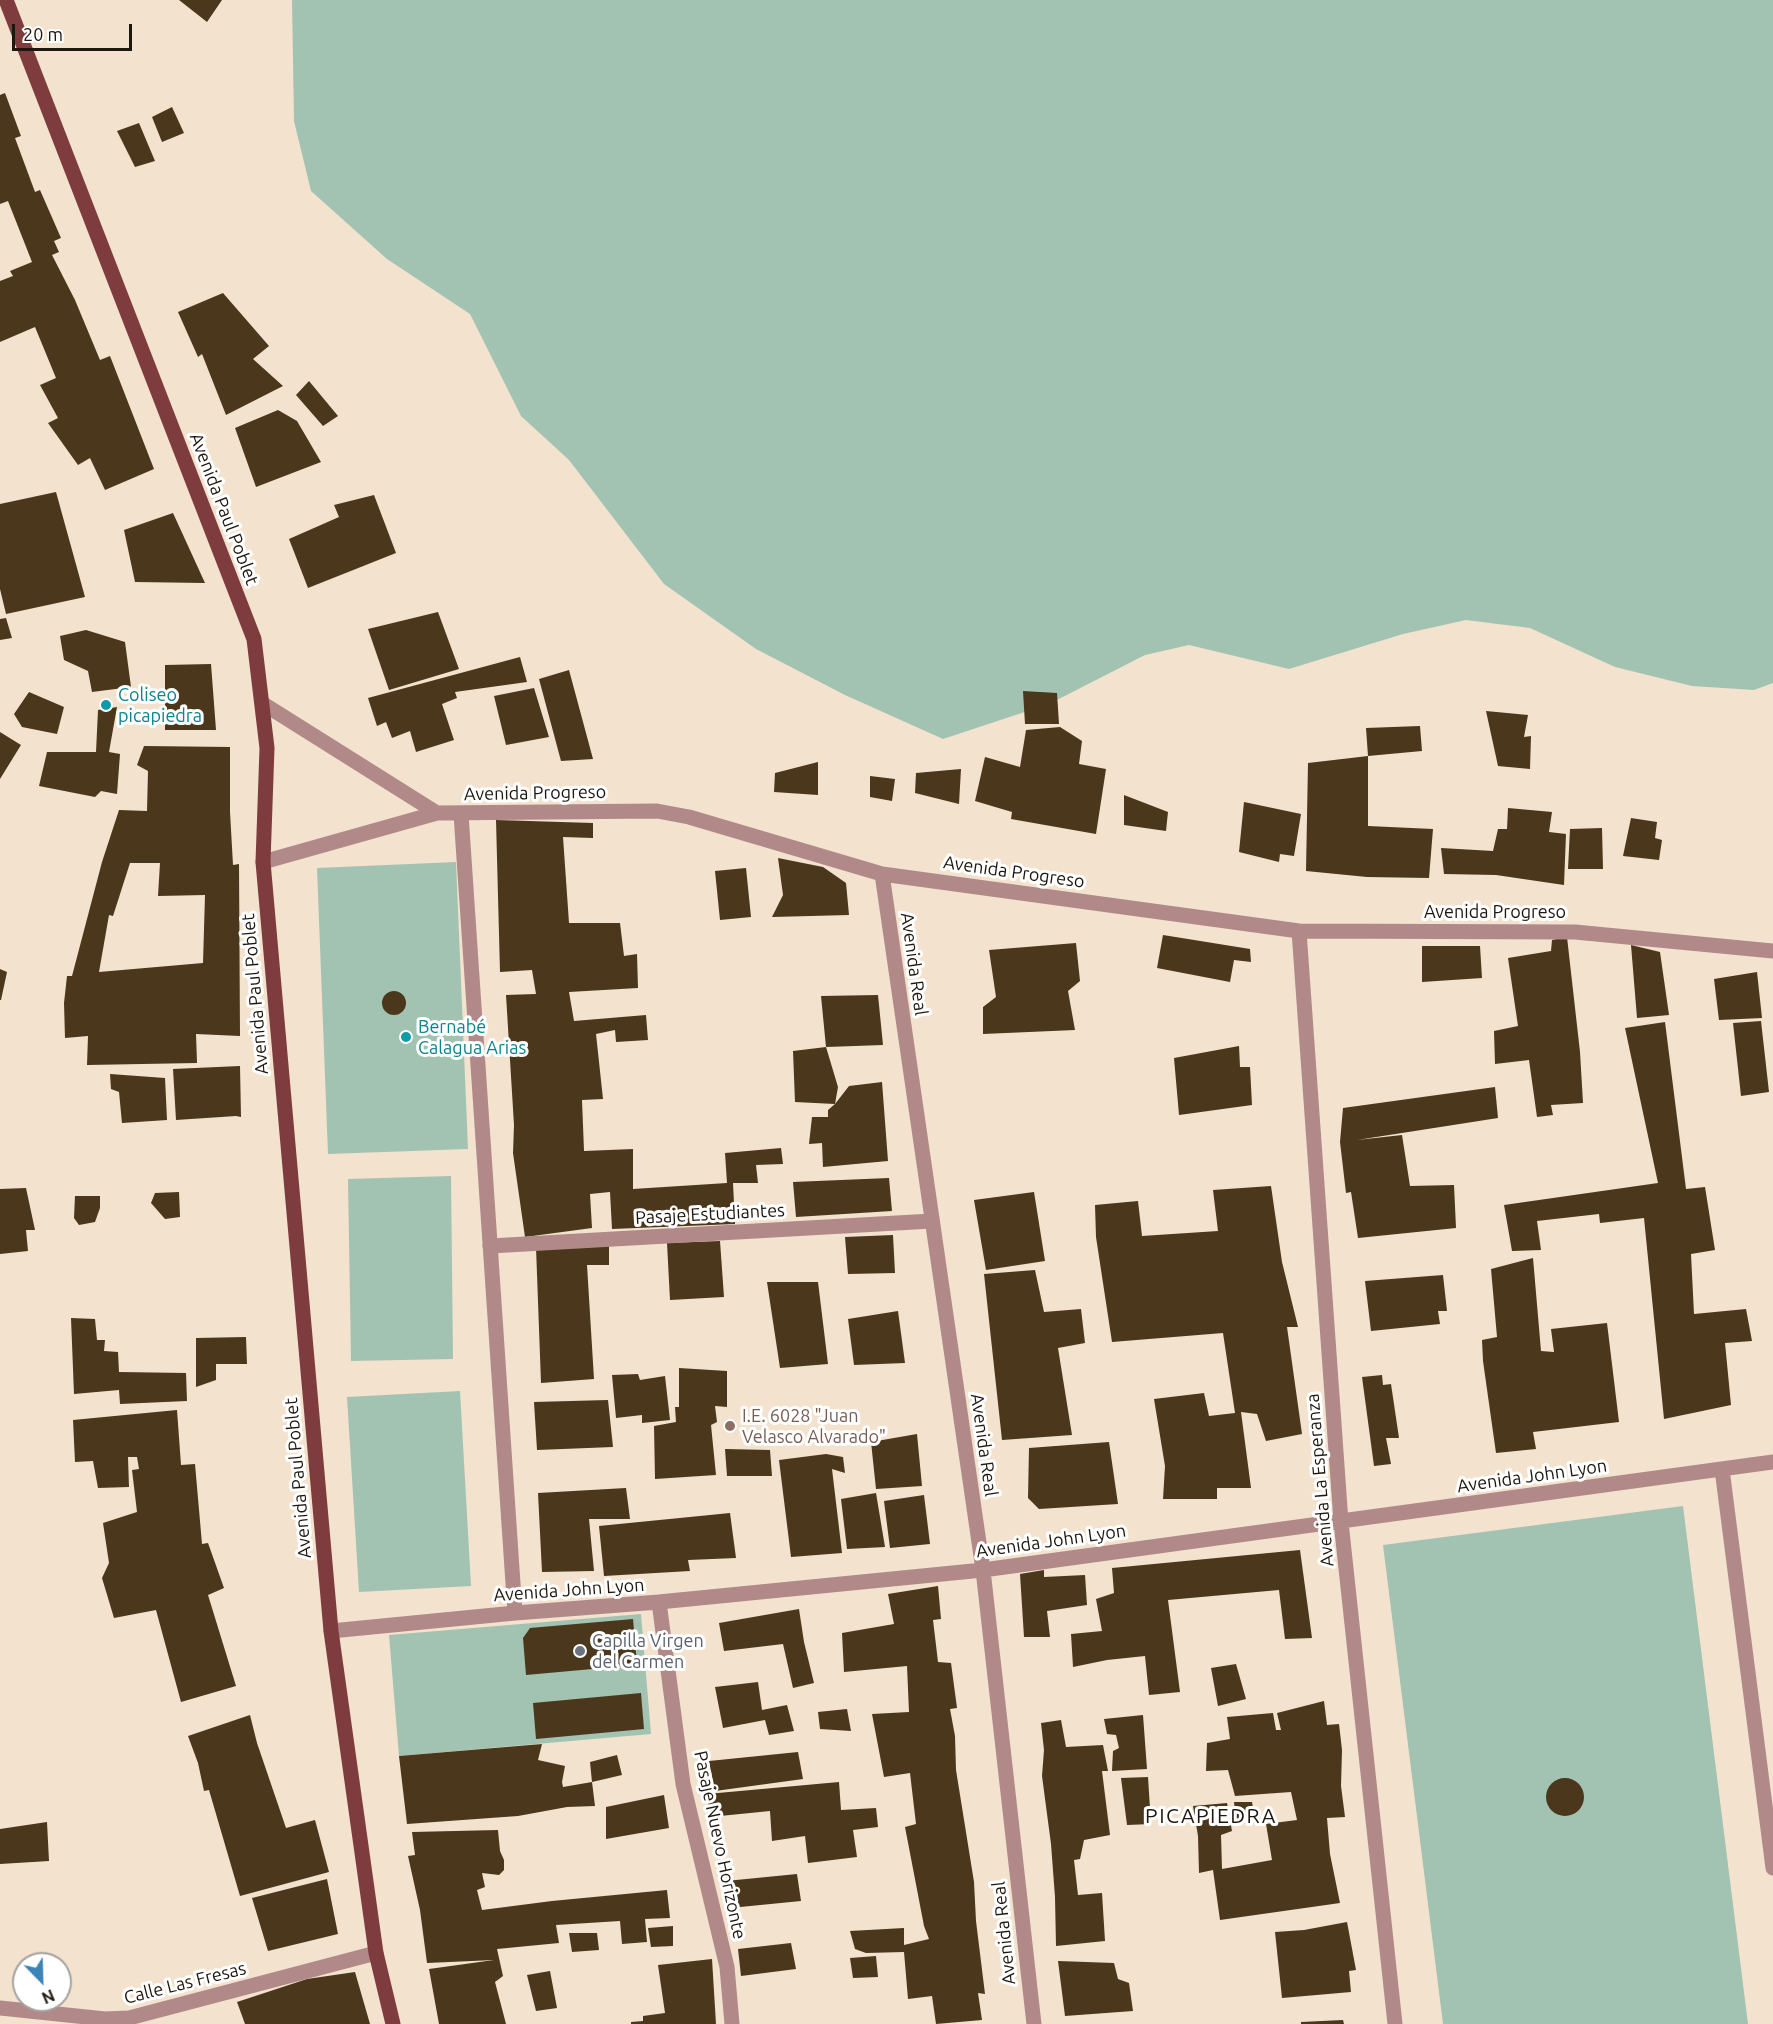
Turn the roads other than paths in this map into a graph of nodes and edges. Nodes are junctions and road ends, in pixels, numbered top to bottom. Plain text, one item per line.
1 (6, 0) edge
2 (261, 703) junction
3 (437, 813) junction
4 (461, 814) junction
5 (263, 862) junction
6 (882, 874) junction
7 (1299, 931) junction
8 (1773, 951) edge
9 (932, 1221) junction
10 (490, 1246) junction
11 (1773, 1462) edge
12 (1722, 1469) junction
13 (1341, 1522) junction
14 (983, 1570) junction
15 (659, 1602) junction
16 (515, 1613) junction
17 (331, 1631) junction
18 (1773, 1868) edge
19 (376, 1953) junction
20 (0, 2008) edge
21 (393, 2024) edge
22 (732, 2024) edge
23 (1034, 2024) edge
24 (1395, 2024) edge

1 - 2 main road, Avenida Paul Poblet
2 - 3 street
2 - 5 main road, Avenida Paul Poblet
3 - 4 street, Avenida Progreso
3 - 5 street, Avenida Progreso
4 - 6 street, Avenida Progreso
4 - 10 street
5 - 17 main road, Avenida Paul Poblet
6 - 7 street, Avenida Progreso
6 - 9 street, Avenida Real
7 - 8 street, Avenida Progreso
7 - 13 street, Avenida La Esperanza
9 - 10 street, Pasaje Estudiantes
9 - 14 street, Avenida Real
10 - 16 street
11 - 12 street, Avenida John Lyon
12 - 13 street, Avenida John Lyon
12 - 18 street
13 - 14 street, Avenida John Lyon
13 - 24 street, Avenida La Esperanza
14 - 15 street, Avenida John Lyon
14 - 23 street, Avenida Real
15 - 16 street, Avenida John Lyon
15 - 22 street, Pasaje Nuevo Horizonte
16 - 17 street, Avenida John Lyon
17 - 19 main road, Avenida Paul Poblet
19 - 20 street, Calle Las Fresas
19 - 21 main road, Avenida Paul Poblet

